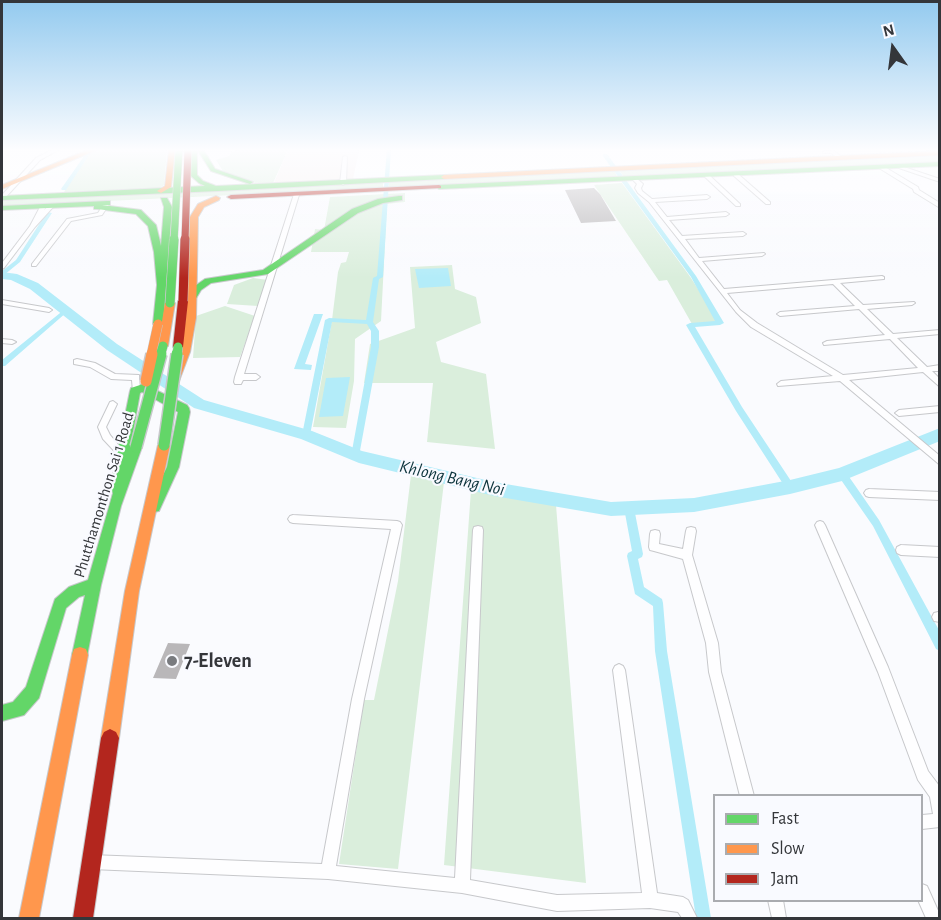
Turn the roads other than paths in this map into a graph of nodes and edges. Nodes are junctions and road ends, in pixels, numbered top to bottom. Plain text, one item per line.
1 (165, 192) edge
2 (179, 192) edge
3 (186, 192) edge
4 (226, 192) edge
5 (351, 192) edge
6 (382, 192) edge
7 (640, 192) edge
8 (645, 192) edge
9 (724, 192) edge
10 (755, 192) edge
11 (917, 192) edge
12 (217, 193) junction
13 (296, 195) junction
14 (163, 196) junction
15 (707, 197) dead end
16 (2, 198) edge
17 (648, 198) junction
18 (768, 203) dead end
19 (738, 205) dead end
20 (52, 206) junction
21 (106, 206) junction
22 (939, 206) edge
23 (2, 208) edge
24 (726, 214) dead end
25 (664, 219) junction
26 (194, 229) junction
27 (166, 231) junction
28 (743, 234) dead end
29 (679, 238) junction
30 (762, 254) dead end
31 (697, 260) junction
32 (34, 265) dead end
33 (2, 267) edge
34 (274, 268) junction
35 (882, 278) dead end
36 (835, 282) junction
37 (161, 284) junction
38 (721, 291) junction
39 (182, 301) junction
40 (2, 302) edge
41 (912, 303) dead end
42 (861, 307) junction
43 (49, 310) dead end
44 (780, 315) dead end
45 (939, 332) edge
46 (891, 336) junction
47 (2, 341) edge
48 (12, 342) dead end
49 (827, 343) dead end
50 (77, 362) dead end
51 (939, 368) edge
52 (924, 369) junction
53 (256, 377) dead end
54 (842, 378) junction
55 (781, 384) dead end
56 (939, 384) edge
57 (136, 390) junction
58 (113, 404) dead end
59 (939, 409) edge
60 (898, 413) dead end
61 (142, 424) junction
62 (121, 453) junction
63 (938, 459) edge
64 (869, 494) dead end
65 (939, 496) edge
66 (115, 506) junction
67 (293, 519) dead end
68 (146, 523) junction
69 (820, 525) dead end
70 (478, 530) dead end
71 (690, 531) dead end
72 (655, 534) dead end
73 (902, 550) dead end
74 (939, 552) edge
75 (687, 555) junction
76 (94, 585) junction
77 (619, 670) dead end
78 (2, 714) edge
79 (747, 794) edge
80 (939, 814) edge
81 (939, 820) edge
82 (923, 822) edge
83 (91, 862) junction
84 (328, 872) junction
85 (462, 886) junction
86 (923, 896) edge
87 (650, 900) junction
88 (775, 902) edge
89 (29, 918) edge
90 (83, 918) edge
91 (690, 918) edge
92 (779, 918) edge
93 (933, 918) edge

1 - 14 main road
2 - 39 main road, Phutthamonthon Sai 1 Road, bridge
3 - 39 main road, Phutthamonthon Sai 1 Road, bridge
4 - 12 main road
5 - 13 main road
6 - 34 main road
7 - 17 street
8 - 17 street
9 - 19 street
10 - 18 street
11 - 22 street
12 - 13 main road
12 - 14 main road
12 - 26 main road
13 - 34 street
14 - 16 main road
14 - 21 main road
14 - 27 main road
15 - 17 street
17 - 25 street
20 - 21 main road
20 - 23 main road
20 - 33 street
21 - 32 street
21 - 37 main road
24 - 25 street
25 - 29 street
26 - 27 main road
26 - 39 main road
27 - 37 main road
28 - 29 street
29 - 31 street
30 - 31 street
31 - 38 street
34 - 39 main road
34 - 53 street
35 - 36 street
36 - 38 street
36 - 42 street
37 - 61 main road, bridge
38 - 54 street
39 - 61 main road, Phutthamonthon Sai 1 Road, bridge
39 - 68 main road, Phutthamonthon Sai 1 Road, bridge
40 - 43 street
41 - 42 street
42 - 44 street
42 - 46 street
45 - 46 street
46 - 49 street
46 - 52 street
47 - 48 street
50 - 57 street
51 - 52 street
52 - 54 street
52 - 56 street
54 - 55 street
54 - 63 street
57 - 62 main road
57 - 68 main road
58 - 62 street
59 - 60 street
61 - 66 main road, Phutthamonthon Sai 1 Road, bridge
62 - 66 main road
64 - 65 street
66 - 76 main road, Phutthamonthon Sai 1 Road
67 - 84 street
68 - 83 main road, Phutthamonthon Sai 1 Road
69 - 80 street
70 - 85 street
71 - 75 street
72 - 75 street
73 - 74 street
75 - 79 street
76 - 78 main road
76 - 89 main road, Phutthamonthon Sai 1 Road
77 - 87 street
81 - 82 street
83 - 84 street
83 - 90 main road, Phutthamonthon Sai 1 Road
84 - 85 street
85 - 87 street
86 - 93 street
87 - 91 street
88 - 92 street

